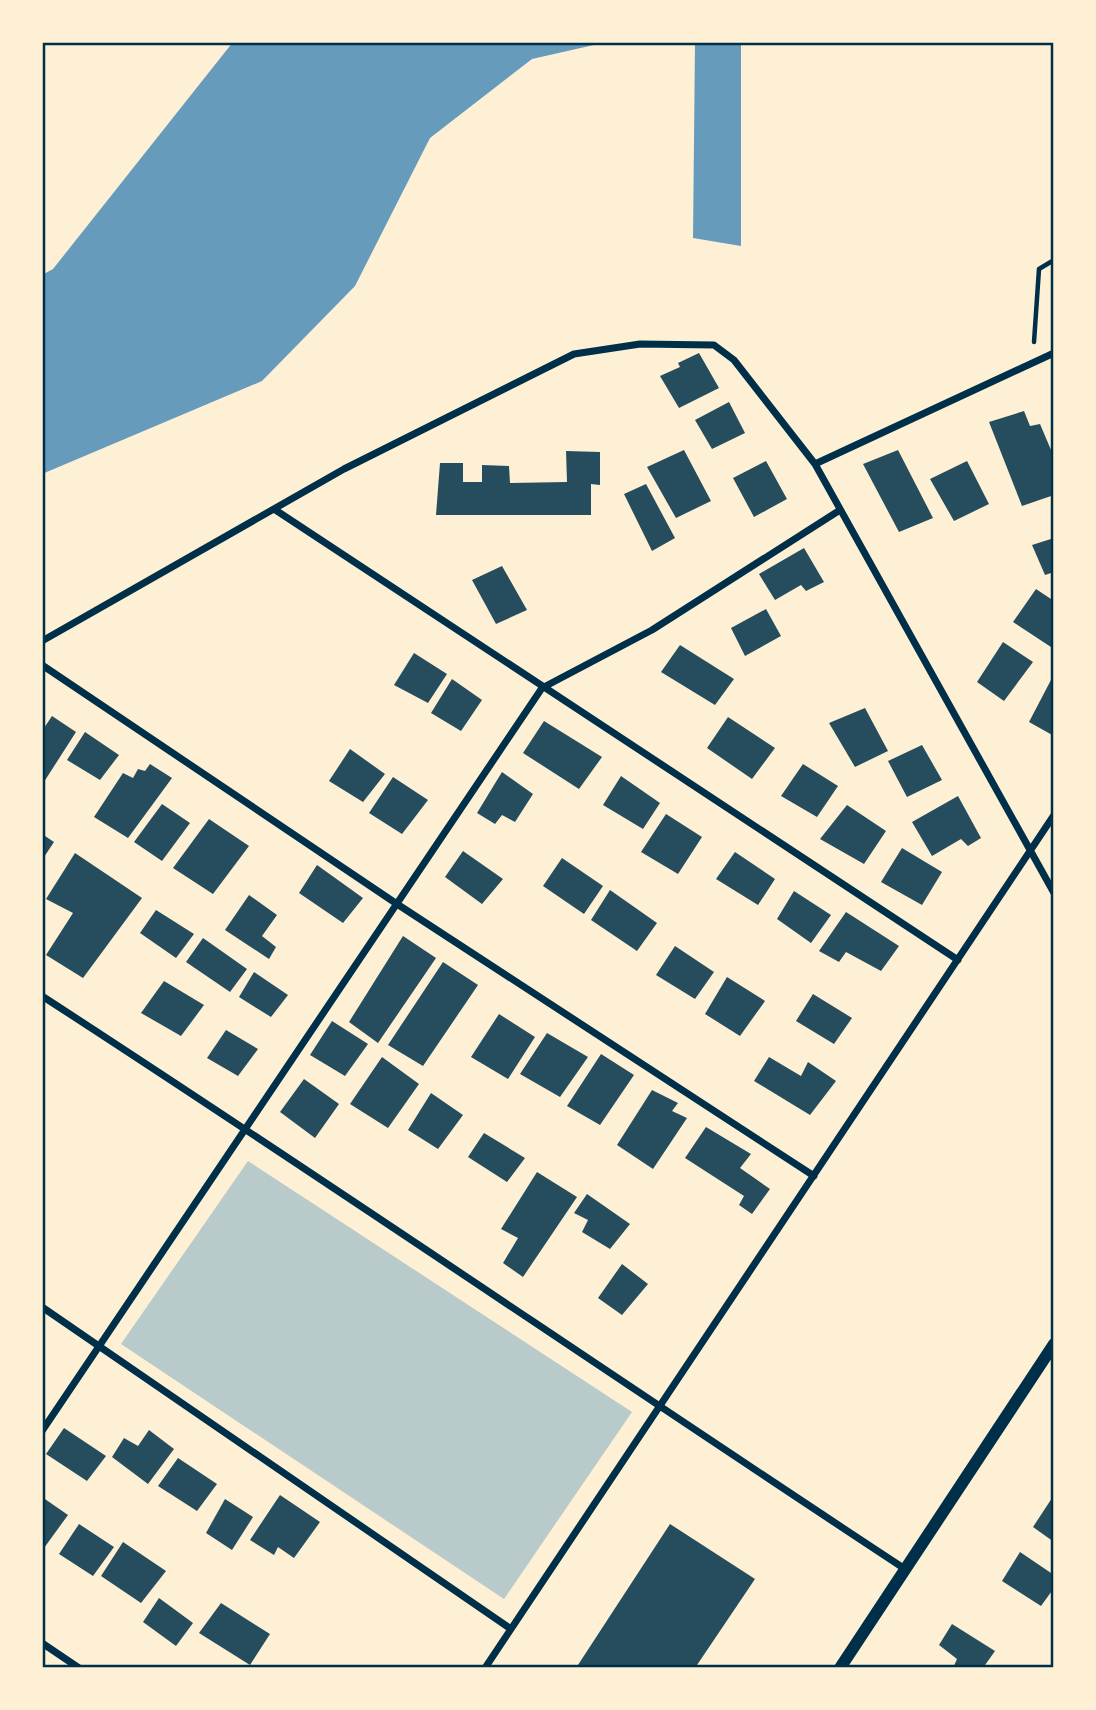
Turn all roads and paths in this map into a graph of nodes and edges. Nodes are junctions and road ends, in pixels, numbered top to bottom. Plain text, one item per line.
1 (1054, 260) edge
2 (1054, 353) edge
3 (1033, 360) junction
4 (815, 464) junction
5 (274, 509) junction
6 (840, 510) junction
7 (42, 641) edge
8 (42, 665) edge
9 (542, 688) junction
10 (1054, 815) edge
11 (1030, 850) junction
12 (1054, 893) edge
13 (397, 904) junction
14 (958, 960) junction
15 (42, 996) edge
16 (246, 1128) junction
17 (814, 1175) junction
18 (42, 1307) edge
19 (1054, 1343) edge
20 (100, 1344) junction
21 (659, 1407) junction
22 (42, 1431) edge
23 (905, 1569) junction
24 (511, 1629) junction
25 (42, 1643) edge
26 (79, 1668) edge
27 (485, 1668) edge
28 (840, 1668) edge

1 - 3 path
2 - 3 street
3 - 4 street
4 - 5 street
4 - 6 street
5 - 7 street
5 - 9 street
6 - 9 street
6 - 11 street
8 - 13 street
9 - 13 street
9 - 14 street
10 - 11 street
11 - 12 street
11 - 14 street
13 - 16 street
13 - 17 street
14 - 17 street
15 - 16 street
16 - 20 street
16 - 21 street
17 - 21 street
18 - 20 street
19 - 23 street
20 - 22 street
20 - 24 street
21 - 23 street
21 - 24 street
23 - 28 street
24 - 27 street
25 - 26 street

